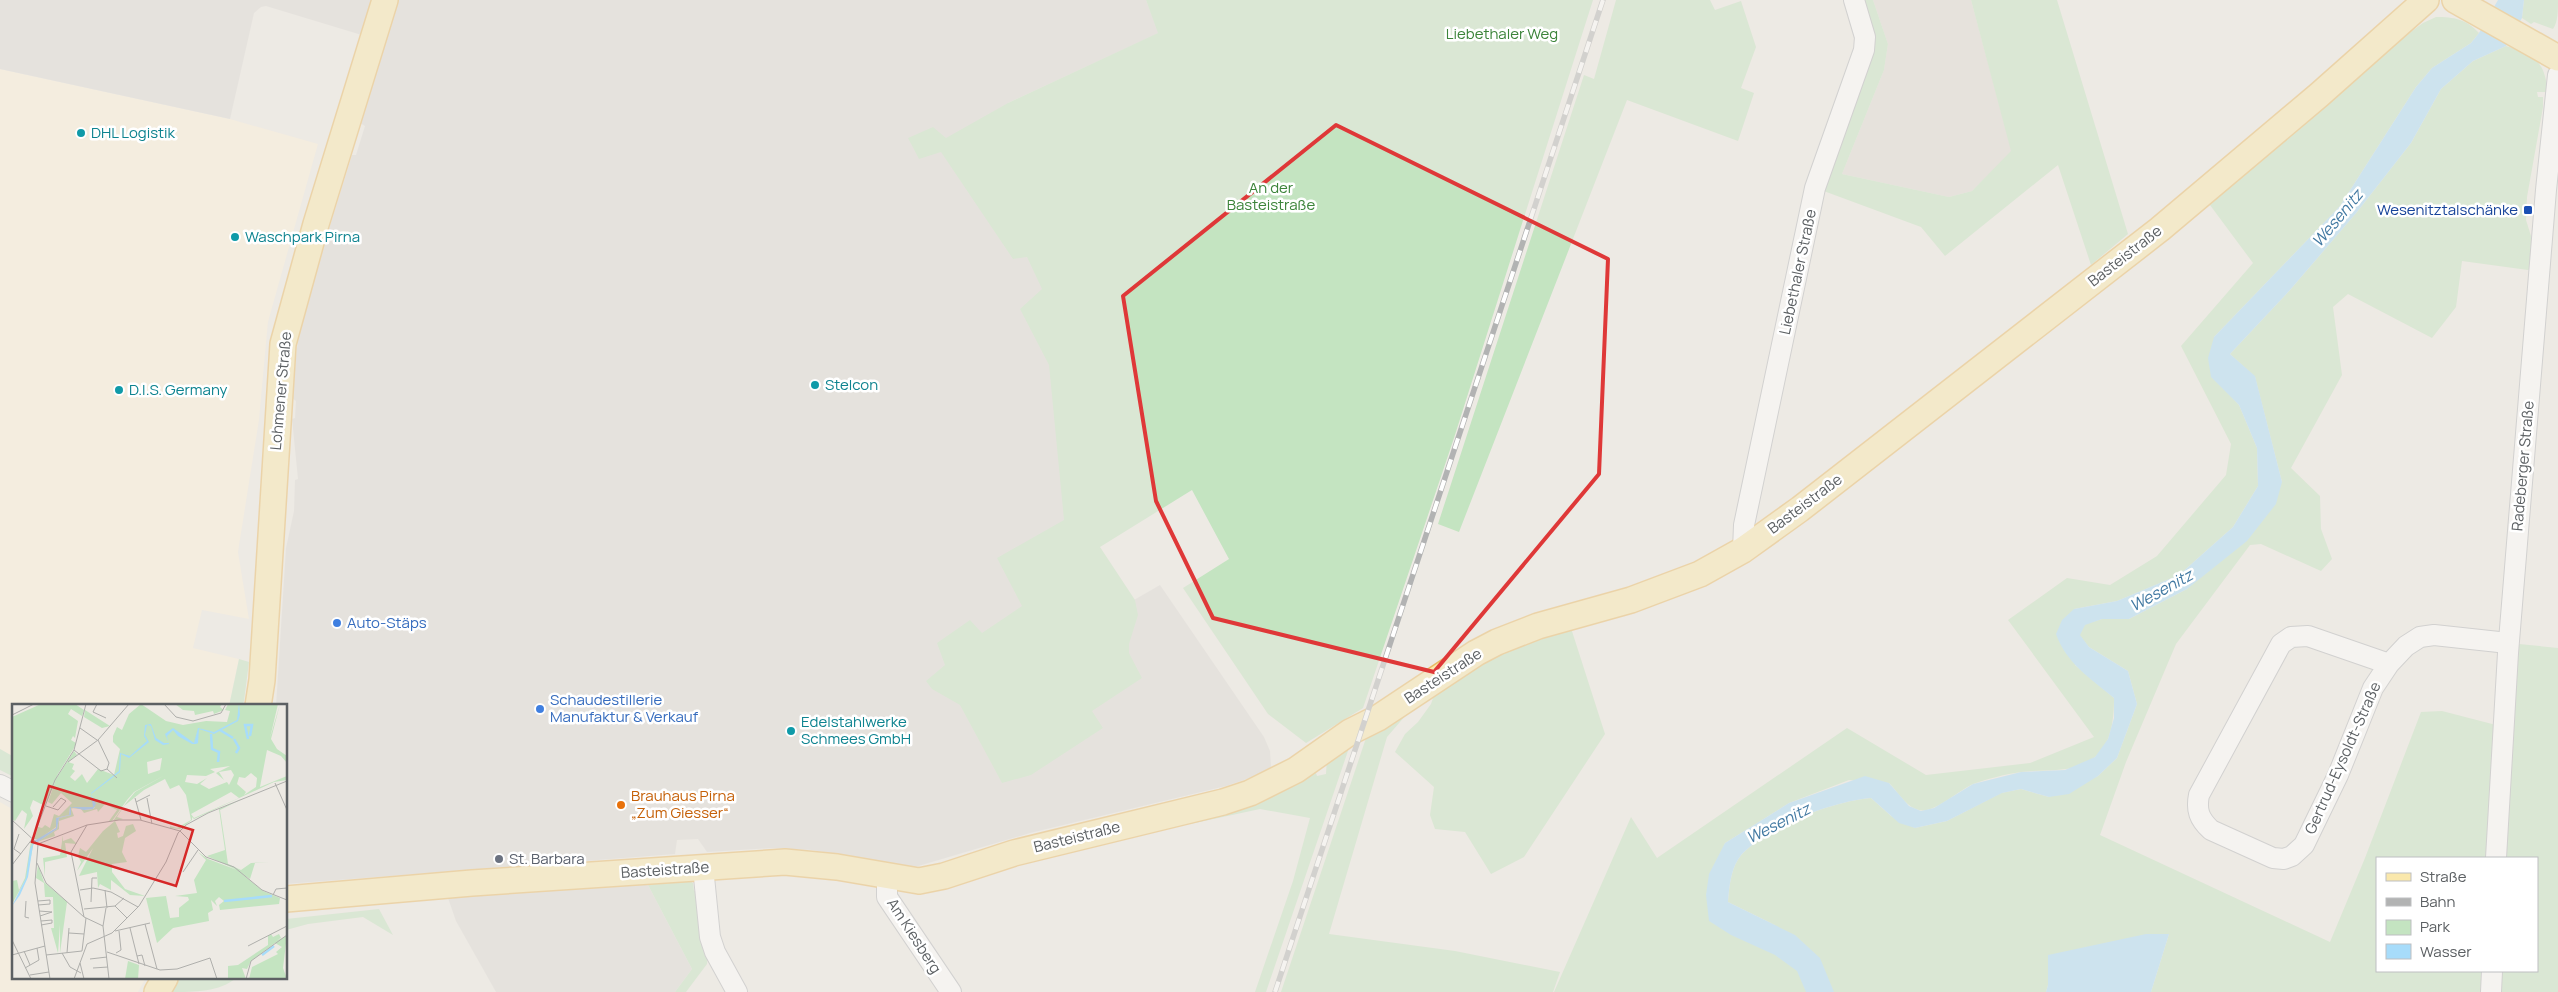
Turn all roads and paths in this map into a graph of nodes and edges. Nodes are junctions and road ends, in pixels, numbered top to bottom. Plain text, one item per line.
1 (385, 0) edge
2 (1854, 0) edge
3 (2426, 0) edge
4 (2455, 0) edge
5 (2558, 58) edge
6 (2558, 75) edge
7 (1743, 550) junction
8 (2508, 643) junction
9 (2389, 664) junction
10 (258, 704) edge
11 (0, 785) edge
12 (12, 791) edge
13 (2496, 857) edge
14 (703, 867) junction
15 (887, 877) junction
16 (288, 899) edge
17 (2492, 972) edge
18 (163, 980) edge
19 (157, 992) edge
20 (737, 992) edge
21 (950, 992) edge
22 (2492, 992) edge

1 - 10 main road, Lohmener Straße
2 - 7 street, Liebethaler Straße
3 - 7 main road, Basteistraße
4 - 5 main road
6 - 8 street, Radeberger Straße
7 - 15 main road, Basteistraße
8 - 9 street, Gertrud-Eysoldt-Straße
8 - 13 street, Radeberger Straße
9 - 9 street, Gertrud-Eysoldt-Straße
11 - 12 street
14 - 15 main road, Basteistraße
14 - 16 main road, Basteistraße
14 - 20 street
15 - 21 street, Am Kiesberg
17 - 22 street
18 - 19 main road

